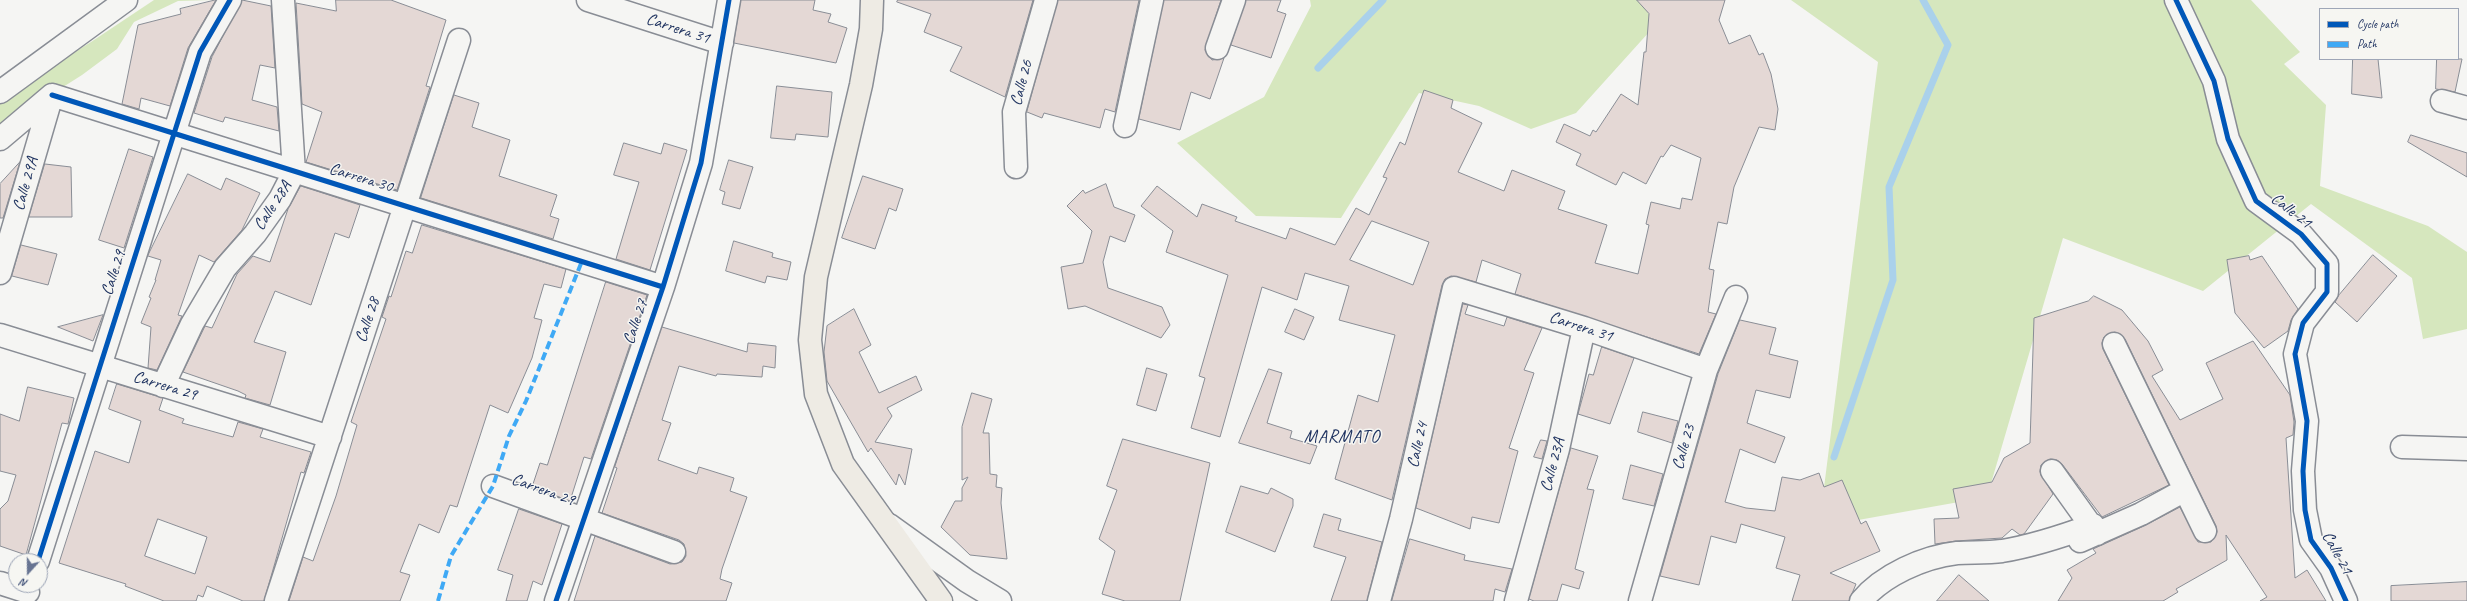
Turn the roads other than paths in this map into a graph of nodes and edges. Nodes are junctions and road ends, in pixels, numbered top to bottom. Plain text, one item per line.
1 (126, 0) edge
2 (230, 0) edge
3 (284, 0) edge
4 (588, 0) edge
5 (729, 0) edge
6 (872, 0) edge
7 (1046, 0) edge
8 (1152, 0) edge
9 (1234, 0) edge
10 (2176, 0) edge
11 (459, 40) dead end
12 (722, 43) junction
13 (1217, 48) dead end
14 (0, 92) edge
15 (52, 95) junction
16 (2442, 101) dead end
17 (2467, 108) edge
18 (1125, 126) dead end
19 (173, 134) junction
20 (0, 139) edge
21 (1016, 168) dead end
22 (294, 172) junction
23 (405, 206) junction
24 (0, 273) edge
25 (663, 286) junction
26 (1454, 288) joint
27 (1736, 296) dead end
28 (1584, 328) junction
29 (0, 335) edge
30 (2114, 344) dead end
31 (100, 366) junction
32 (1706, 370) junction
33 (163, 386) junction
34 (330, 437) junction
35 (2402, 447) dead end
36 (2467, 450) edge
37 (2052, 471) dead end
38 (493, 486) dead end
39 (2185, 490) junction
40 (584, 520) junction
41 (888, 525) junction
42 (2095, 530) junction
43 (2205, 531) dead end
44 (674, 552) dead end
45 (41, 553) edge
46 (2049, 554) dead end
47 (276, 601) edge
48 (556, 601) edge
49 (941, 601) edge
50 (1000, 601) edge
51 (1379, 601) edge
52 (1516, 601) edge
53 (1640, 601) edge
54 (1861, 601) edge
55 (2346, 601) edge

1 - 14 street
2 - 19 street, Calle 29
3 - 22 street, Calle 28A
4 - 12 street, Carrera 31
5 - 12 street, Calle 27
6 - 41 main road
7 - 21 street, Calle 26
8 - 18 street
9 - 13 street
10 - 55 street, Calle 21
11 - 23 street, Calle 28
12 - 25 street, Calle 27
15 - 19 street, Carrera 30
15 - 20 street
15 - 24 street, Calle 29A
16 - 17 street
19 - 22 street, Carrera 30
19 - 31 street, Calle 29
22 - 23 street, Carrera 30
22 - 33 street, Calle 28A
23 - 25 street, Carrera 30
23 - 34 street, Calle 28
25 - 40 street, Calle 27
26 - 28 street, Carrera 31
26 - 51 street, Calle 24
27 - 32 street, Calle 23
28 - 32 street, Carrera 31
28 - 52 street, Calle 23A
29 - 31 street, Carrera 29
30 - 39 street
31 - 33 street, Carrera 29
31 - 45 street, Calle 29
32 - 53 street, Calle 23
33 - 34 street, Carrera 29
34 - 47 street, Calle 28
35 - 36 street
37 - 42 street
38 - 40 street, Carrera 29
39 - 42 street
39 - 43 street
40 - 44 street, Carrera 29
40 - 48 street, Calle 27
41 - 49 main road
41 - 50 street
42 - 46 street
42 - 54 street

